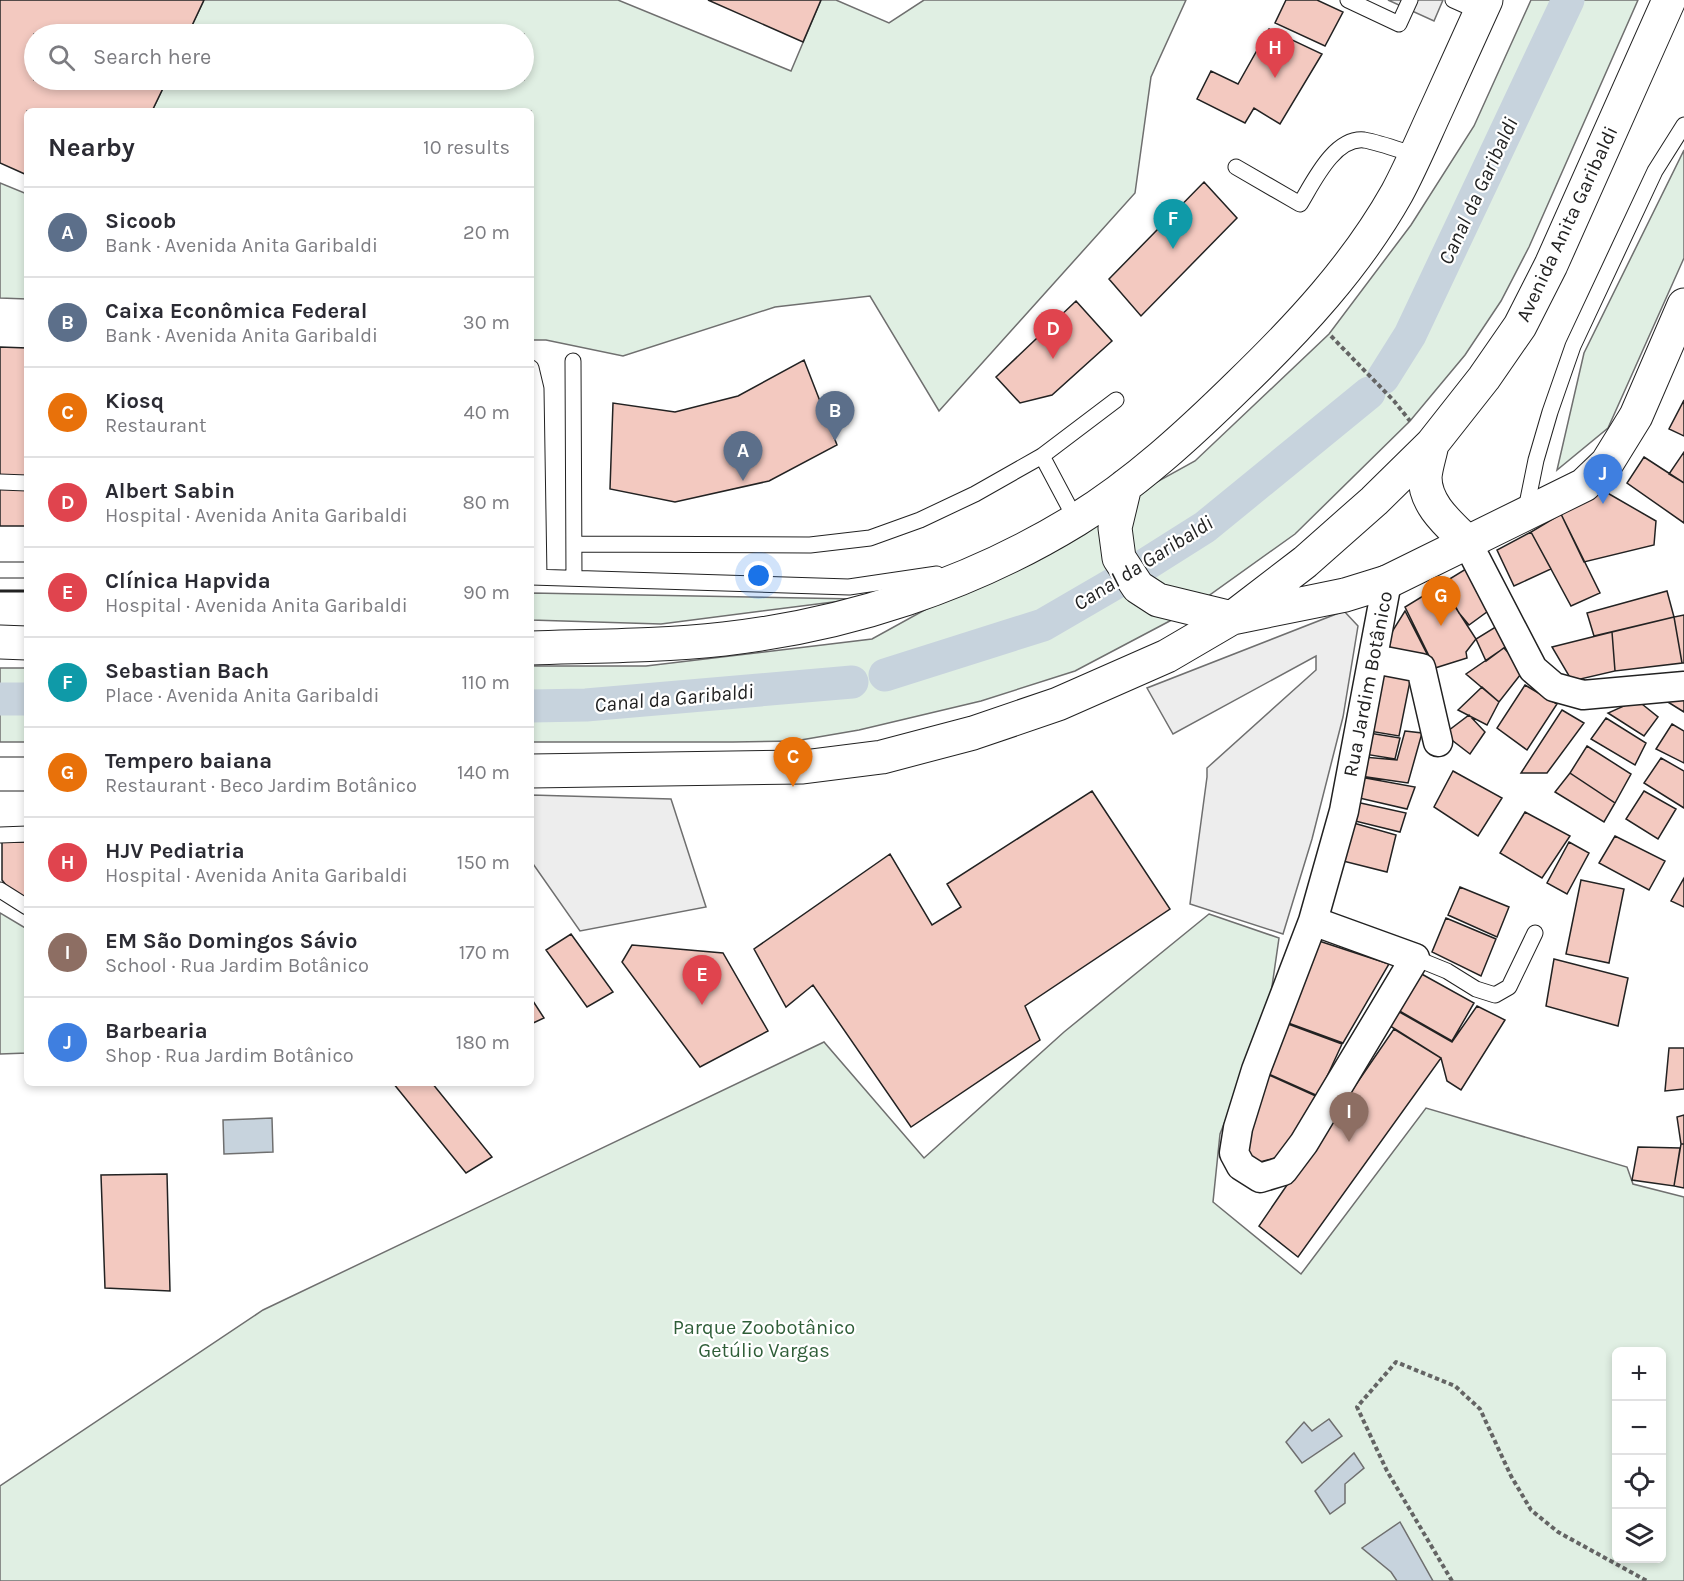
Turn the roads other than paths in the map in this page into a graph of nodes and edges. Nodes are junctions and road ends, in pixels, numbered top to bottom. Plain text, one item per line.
1 (1410, 0) edge
2 (1669, 0) edge
3 (1352, 1) edge
4 (1473, 4) edge
5 (1684, 124) edge
6 (1415, 155) junction
7 (1236, 167) dead end
8 (1684, 305) edge
9 (573, 361) dead end
10 (534, 381) edge
11 (1116, 400) dead end
12 (1431, 444) junction
13 (1042, 456) junction
14 (0, 482) edge
15 (24, 483) edge
16 (1125, 486) junction
17 (1525, 514) junction
18 (1076, 520) junction
19 (1467, 542) junction
20 (574, 544) junction
21 (984, 568) junction
22 (0, 570) edge
23 (24, 570) edge
24 (535, 577) edge
25 (574, 578) junction
26 (1387, 582) junction
27 (1232, 618) junction
28 (0, 642) edge
29 (24, 643) edge
30 (534, 648) edge
31 (1374, 659) junction
32 (1684, 686) edge
33 (1438, 742) dead end
34 (534, 771) edge
35 (0, 774) edge
36 (24, 774) edge
37 (24, 834) edge
38 (0, 835) edge
39 (0, 890) edge
40 (24, 905) edge
41 (1313, 921) junction
42 (1535, 933) dead end
43 (1415, 958) junction

1 - 3 lane
2 - 12 main road, Avenida Anita Garibaldi
4 - 6 main road
5 - 17 lane
6 - 7 lane
6 - 16 main road
8 - 17 main road, Rua Jardim Botânico
9 - 20 lane
10 - 24 lane
11 - 13 lane
12 - 19 main road
12 - 27 main road, Avenida Anita Garibaldi
13 - 18 lane
13 - 20 lane
14 - 15 lane
16 - 18 main road
16 - 27 main road
17 - 19 main road, Rua Jardim Botânico
18 - 21 main road
19 - 26 main road, Rua Jardim Botânico
19 - 32 street
20 - 25 lane
21 - 25 lane
21 - 30 main road
22 - 23 lane
24 - 25 lane
26 - 27 main road
26 - 31 street, Rua Jardim Botânico
27 - 34 main road, Avenida Anita Garibaldi
28 - 29 main road
31 - 33 street
31 - 41 street, Rua Jardim Botânico
35 - 36 main road
37 - 38 lane
39 - 40 lane
41 - 43 street
41 - 43 street, Rua Jardim Botânico
42 - 43 lane

